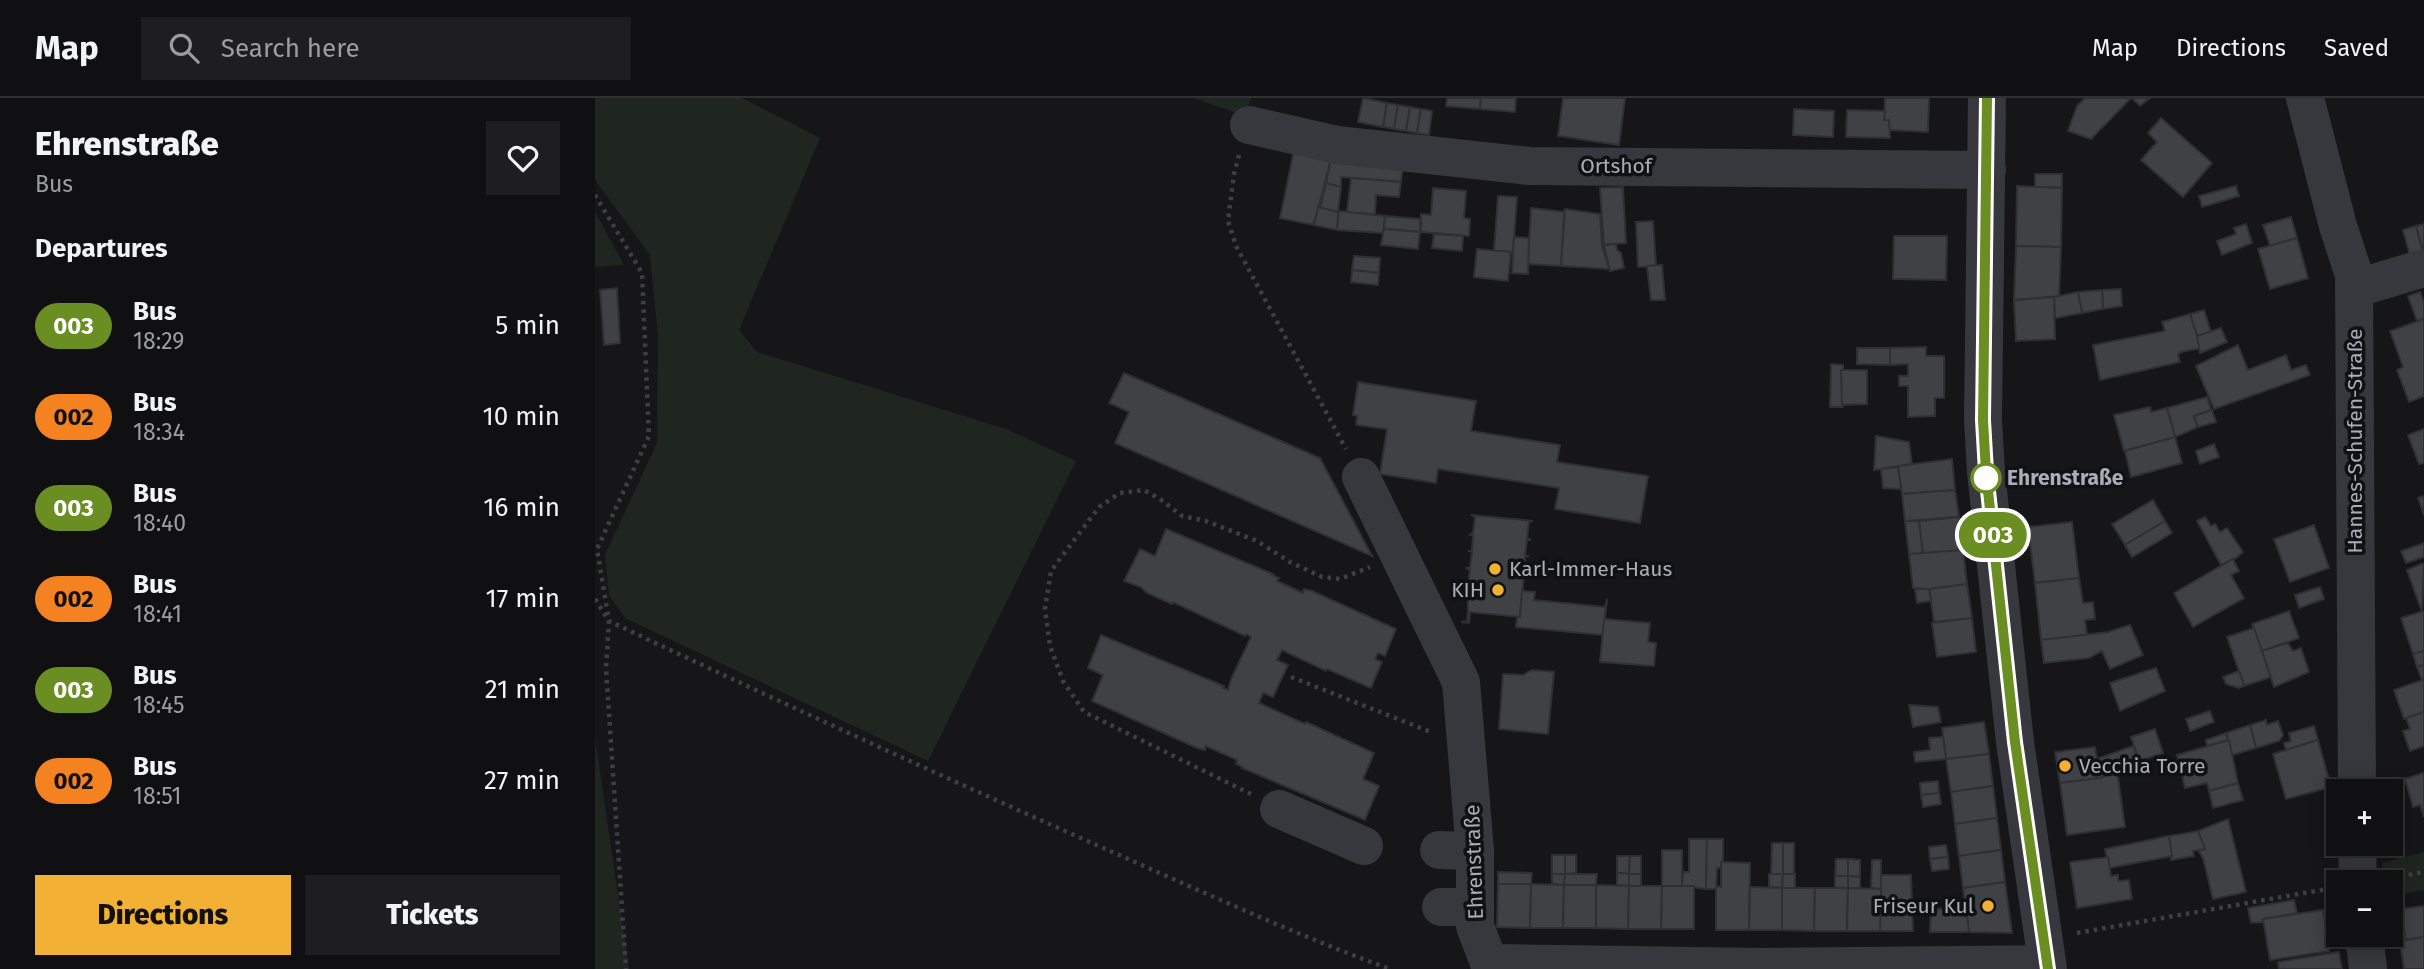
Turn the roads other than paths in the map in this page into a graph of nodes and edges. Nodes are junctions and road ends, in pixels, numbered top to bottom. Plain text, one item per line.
1 (1987, 98) edge
2 (2305, 98) edge
3 (1249, 125) road end
4 (1987, 170) junction
5 (2424, 268) edge
6 (2354, 289) junction
7 (1361, 477) road end
8 (2357, 779) edge
9 (1279, 808) road end
10 (1364, 846) dead end
11 (2365, 947) edge
12 (2046, 957) edge
13 (1764, 968) edge
14 (2368, 969) edge

1 - 4 street
2 - 6 street, Hannes-Schufen-Straße
3 - 4 street, Ortshof
4 - 12 street
5 - 6 street
6 - 8 street, Hannes-Schufen-Straße
7 - 13 street, Ehrenstraße
9 - 10 street
11 - 14 street
12 - 13 street, Ehrenstraße

